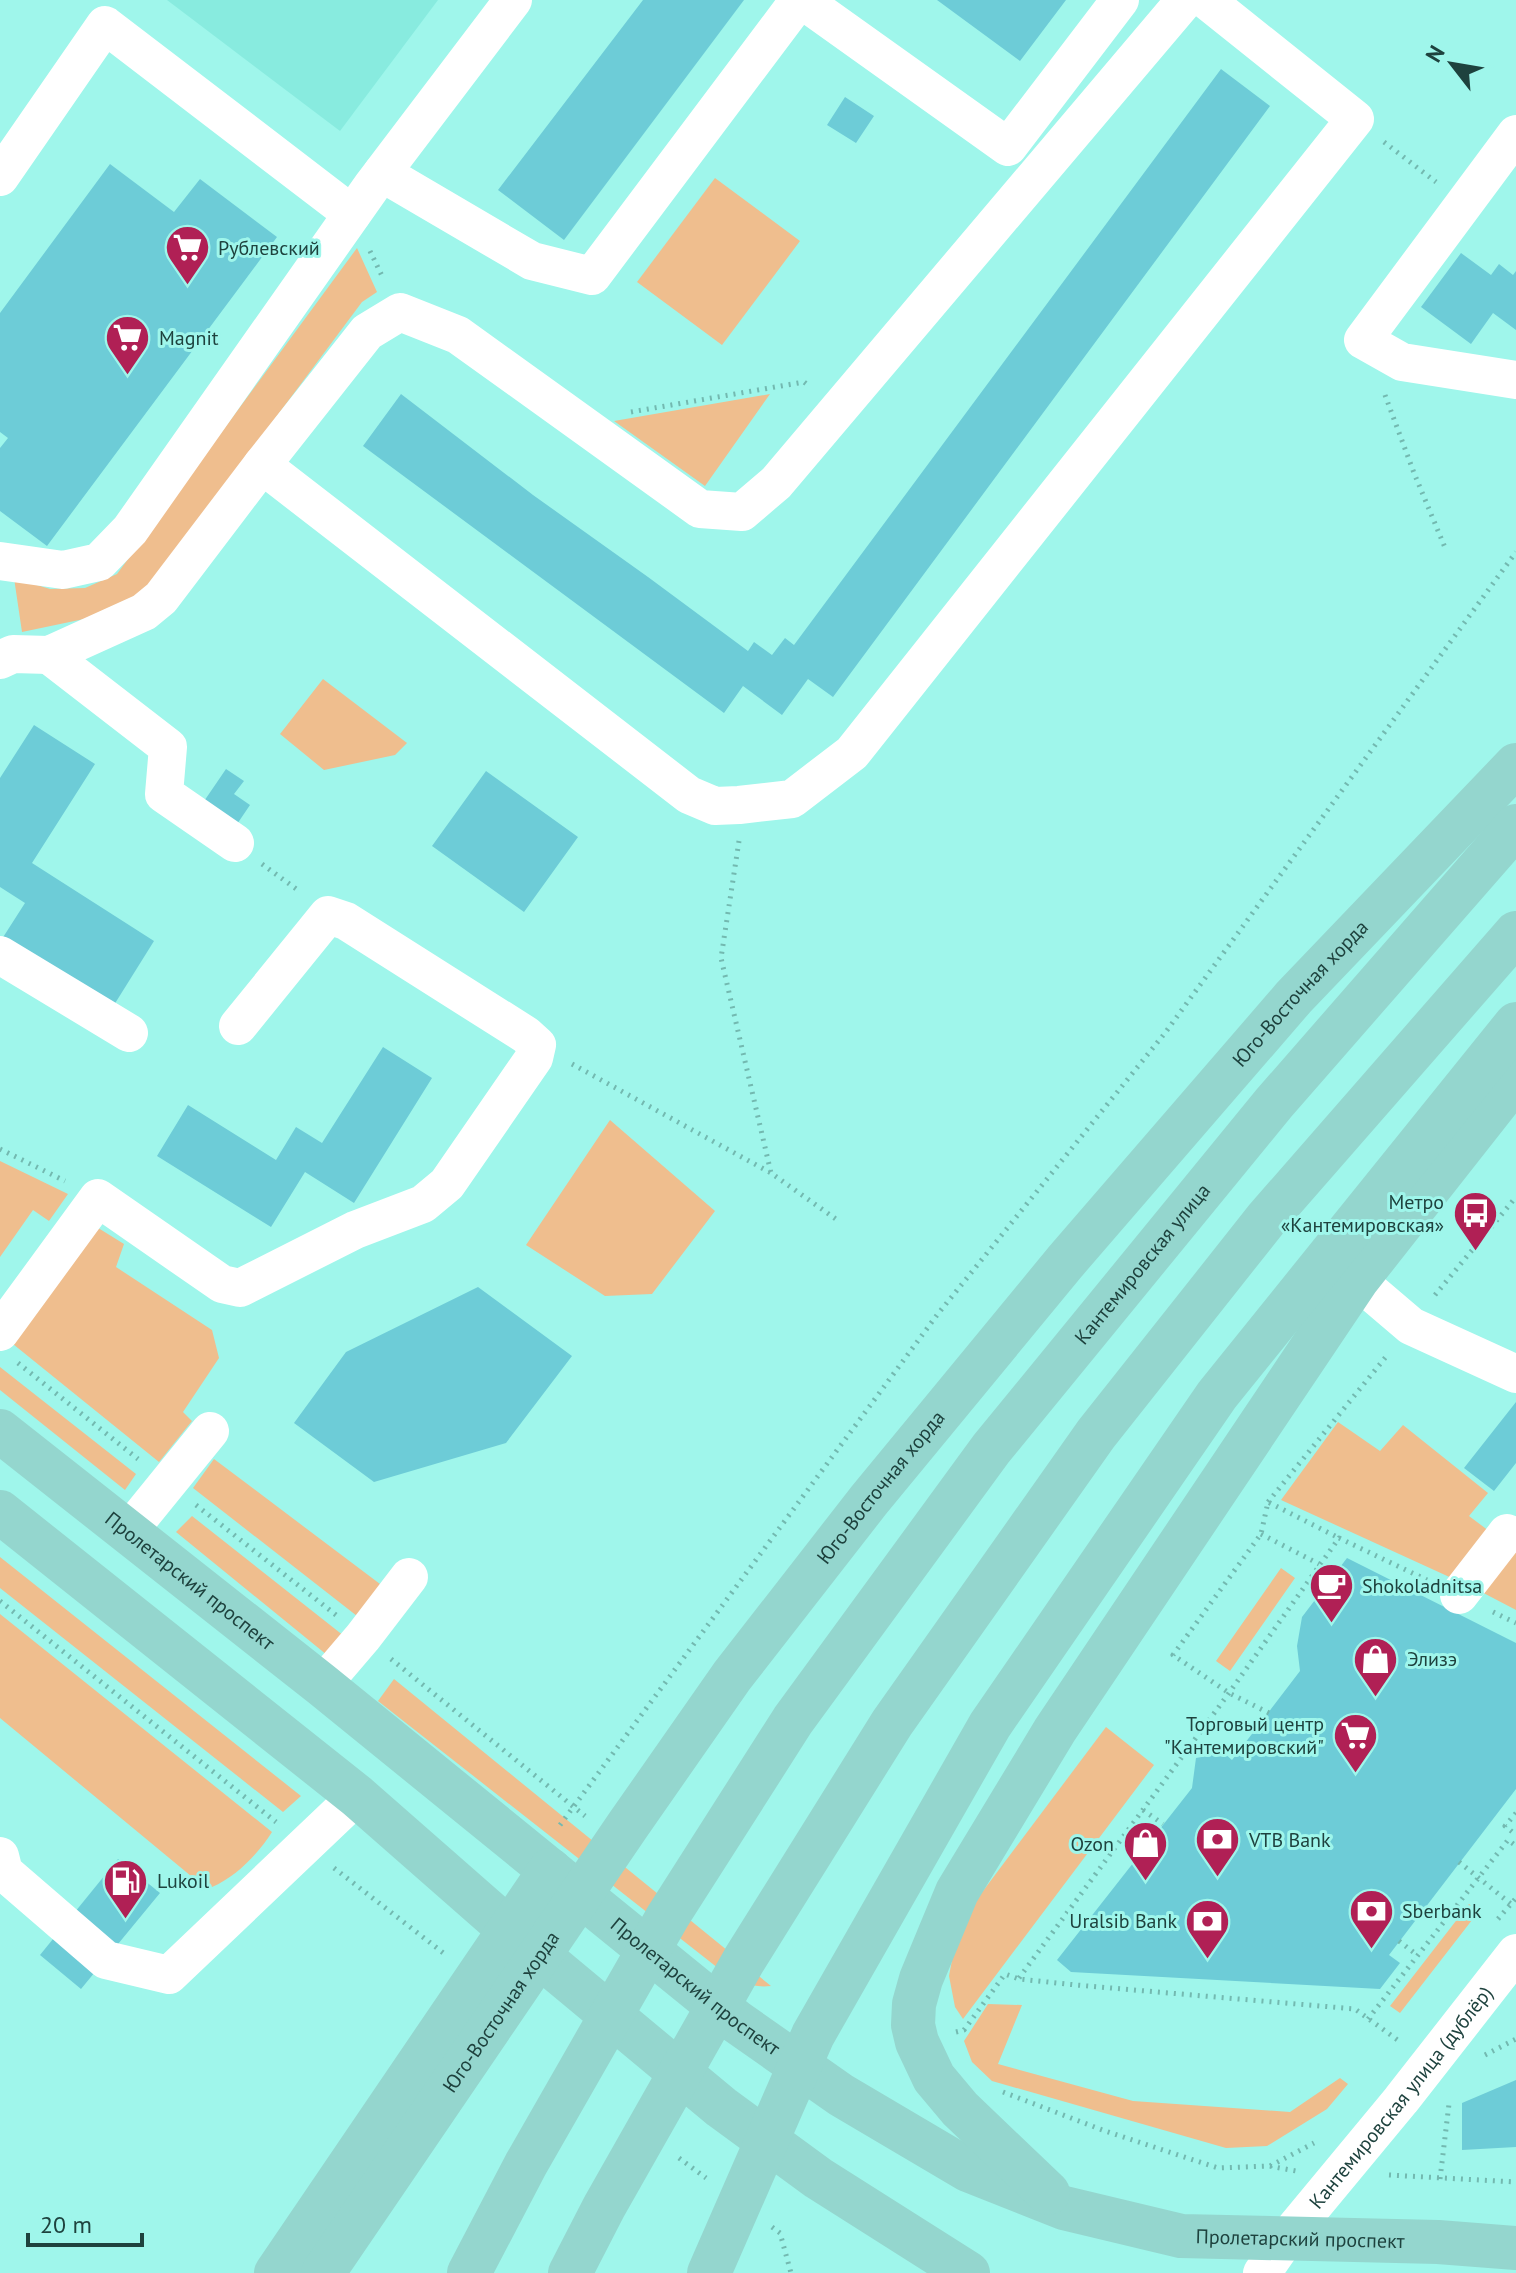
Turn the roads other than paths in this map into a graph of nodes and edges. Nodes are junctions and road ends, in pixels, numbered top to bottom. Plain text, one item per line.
1 (513, 0) edge
2 (800, 0) edge
3 (1120, 0) edge
4 (1185, 0) edge
5 (1206, 0) edge
6 (114, 12) edge
7 (1516, 134) edge
8 (382, 173) junction
9 (0, 177) edge
10 (352, 214) junction
11 (1516, 380) edge
12 (262, 465) junction
13 (0, 561) edge
14 (49, 655) junction
15 (0, 660) edge
16 (1516, 765) edge
17 (1516, 826) edge
18 (249, 854) road end
19 (1516, 933) edge
20 (0, 955) edge
21 (1516, 1024) edge
22 (238, 1026) dead end
23 (129, 1033) dead end
24 (1516, 1078) edge
25 (1357, 1280) junction
26 (0, 1332) edge
27 (1516, 1374) edge
28 (0, 1431) edge
29 (210, 1431) dead end
30 (0, 1512) edge
31 (128, 1532) junction
32 (1513, 1532) edge
33 (409, 1577) dead end
34 (1459, 1595) road end
35 (322, 1685) junction
36 (357, 1796) junction
37 (0, 1856) edge
38 (543, 1864) junction
39 (508, 1929) junction
40 (1516, 1953) edge
41 (1064, 2208) junction
42 (1516, 2248) edge
43 (1274, 2256) edge
44 (276, 2273) edge
45 (323, 2273) edge
46 (469, 2273) edge
47 (570, 2273) edge
48 (709, 2273) edge
49 (968, 2273) edge

1 - 8 street
2 - 3 street
2 - 8 street
4 - 12 street
5 - 12 street
6 - 9 street
6 - 10 street
7 - 11 street
8 - 10 street
10 - 13 street
12 - 14 street
14 - 15 street
14 - 18 street
16 - 45 main road, Юго-Восточная хорда
17 - 46 main road, Кантемировская улица
19 - 47 main road
20 - 23 street
21 - 48 main road
22 - 26 street
24 - 25 main road
25 - 27 street
25 - 41 main road
28 - 31 main road, Пролетарский проспект
29 - 31 street
30 - 36 main road
31 - 35 main road, Пролетарский проспект
32 - 34 street
33 - 35 street
35 - 38 main road, Пролетарский проспект
36 - 37 street
36 - 39 main road
38 - 39 main road
38 - 41 main road, Пролетарский проспект
39 - 44 main road
39 - 49 main road
40 - 43 street, Кантемировская улица (дублёр)
41 - 43 main road, Пролетарский проспект
42 - 43 main road, Пролетарский проспект

